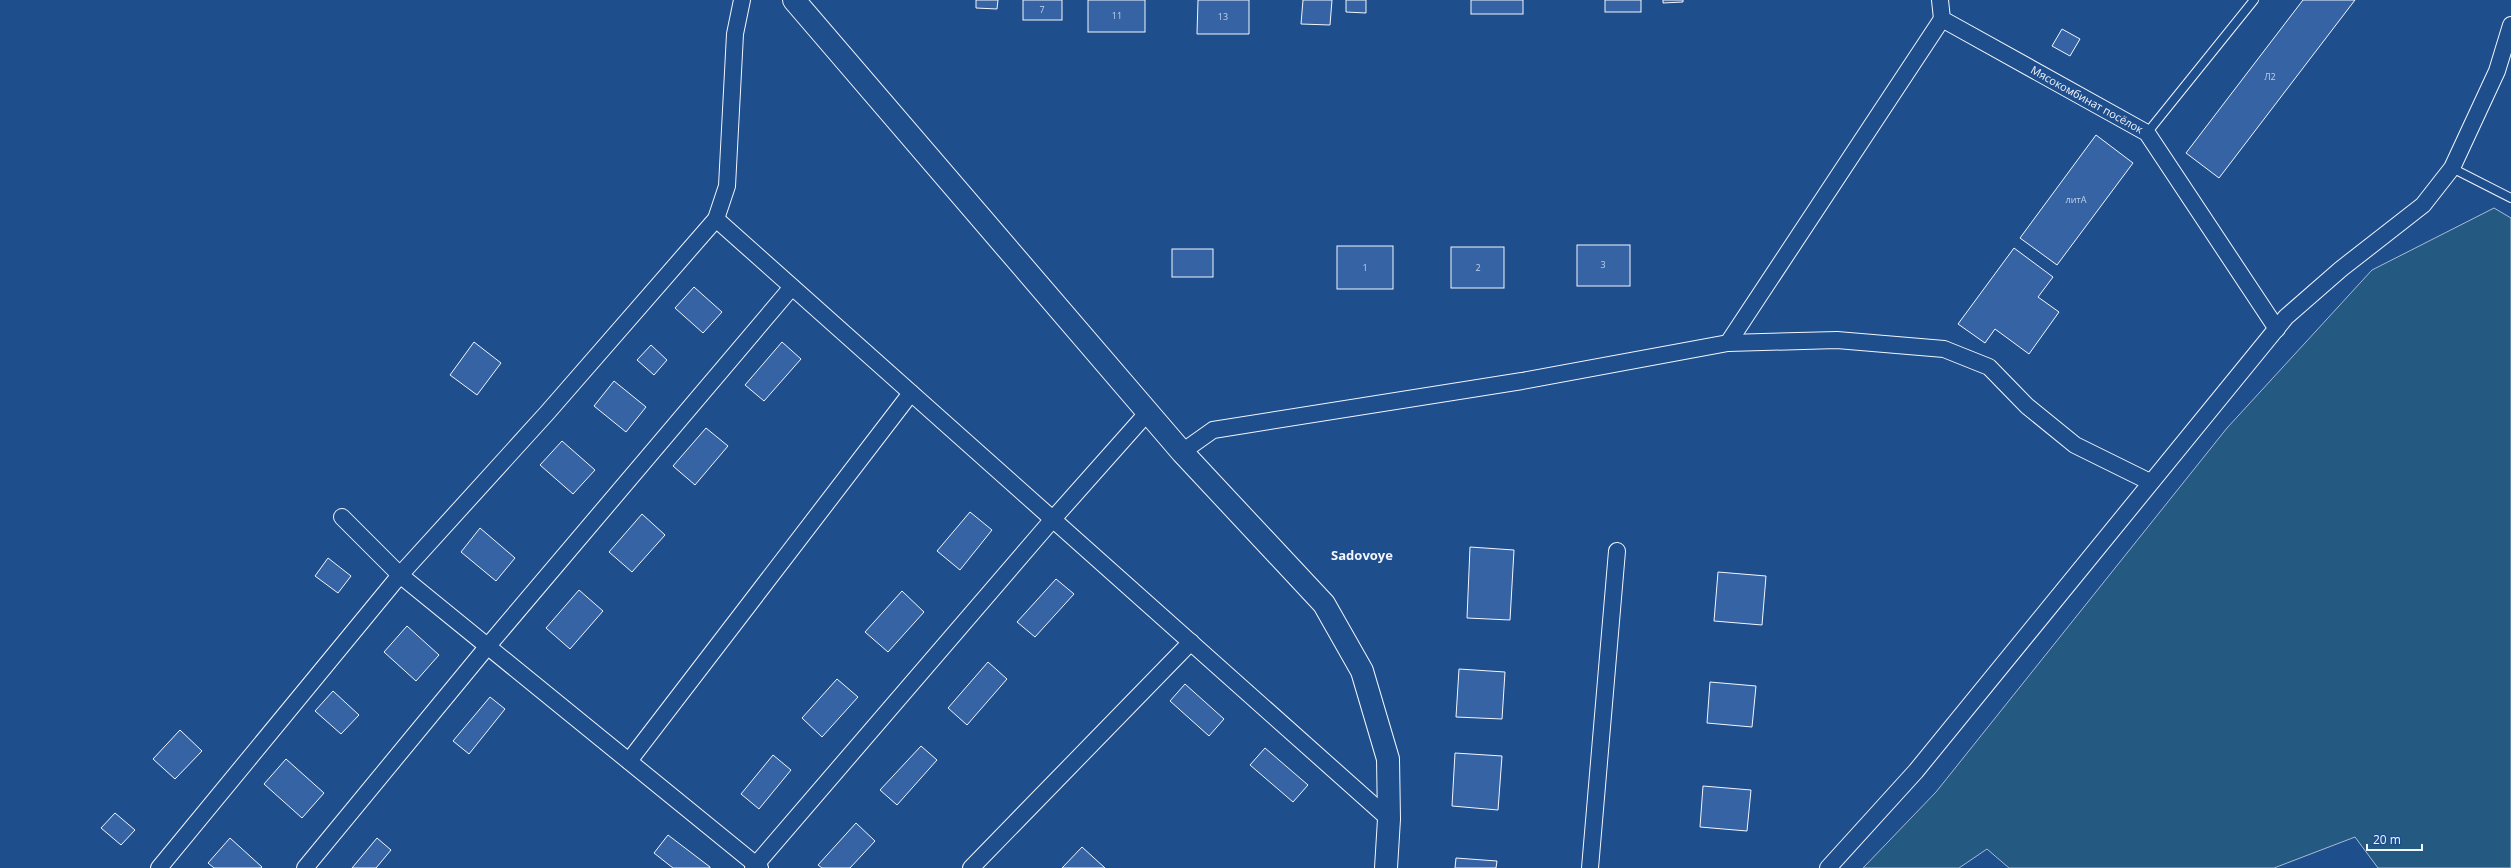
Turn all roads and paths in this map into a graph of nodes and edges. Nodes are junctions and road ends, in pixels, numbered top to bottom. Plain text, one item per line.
1 (742, 0) edge
2 (794, 0) edge
3 (1940, 0) edge
4 (2254, 0) edge
5 (1942, 19) junction
6 (2511, 25) edge
7 (2147, 133) junction
8 (2452, 168) junction
9 (2511, 198) edge
10 (716, 219) junction
11 (792, 287) junction
12 (2277, 329) junction
13 (1728, 343) junction
14 (911, 393) junction
15 (1148, 412) junction
16 (1182, 452) junction
17 (2150, 482) junction
18 (342, 517) dead end
19 (1052, 519) junction
20 (1617, 551) dead end
21 (400, 575) junction
22 (1190, 642) junction
23 (487, 646) junction
24 (629, 761) junction
25 (1389, 819) junction
26 (756, 867) edge
27 (158, 868) edge
28 (305, 868) edge
29 (971, 868) edge
30 (1386, 868) edge
31 (1590, 868) edge
32 (1828, 868) edge

1 - 10 street
2 - 15 street
3 - 5 street
4 - 7 lane
5 - 7 street, Мясокомбинат посёлок
5 - 13 street
6 - 8 street
7 - 12 street, Мясокомбинат посёлок
8 - 9 lane
8 - 12 street
10 - 11 street
10 - 21 street
11 - 14 street
11 - 23 street
12 - 17 street
13 - 16 street
13 - 17 street
14 - 19 street
14 - 24 street
15 - 16 street
15 - 19 street
16 - 25 street
17 - 32 street
18 - 21 street
19 - 22 street
19 - 26 street
20 - 31 street
21 - 23 street
21 - 27 street
22 - 25 street
22 - 29 street
23 - 24 street
23 - 28 street
24 - 26 street
25 - 30 street

